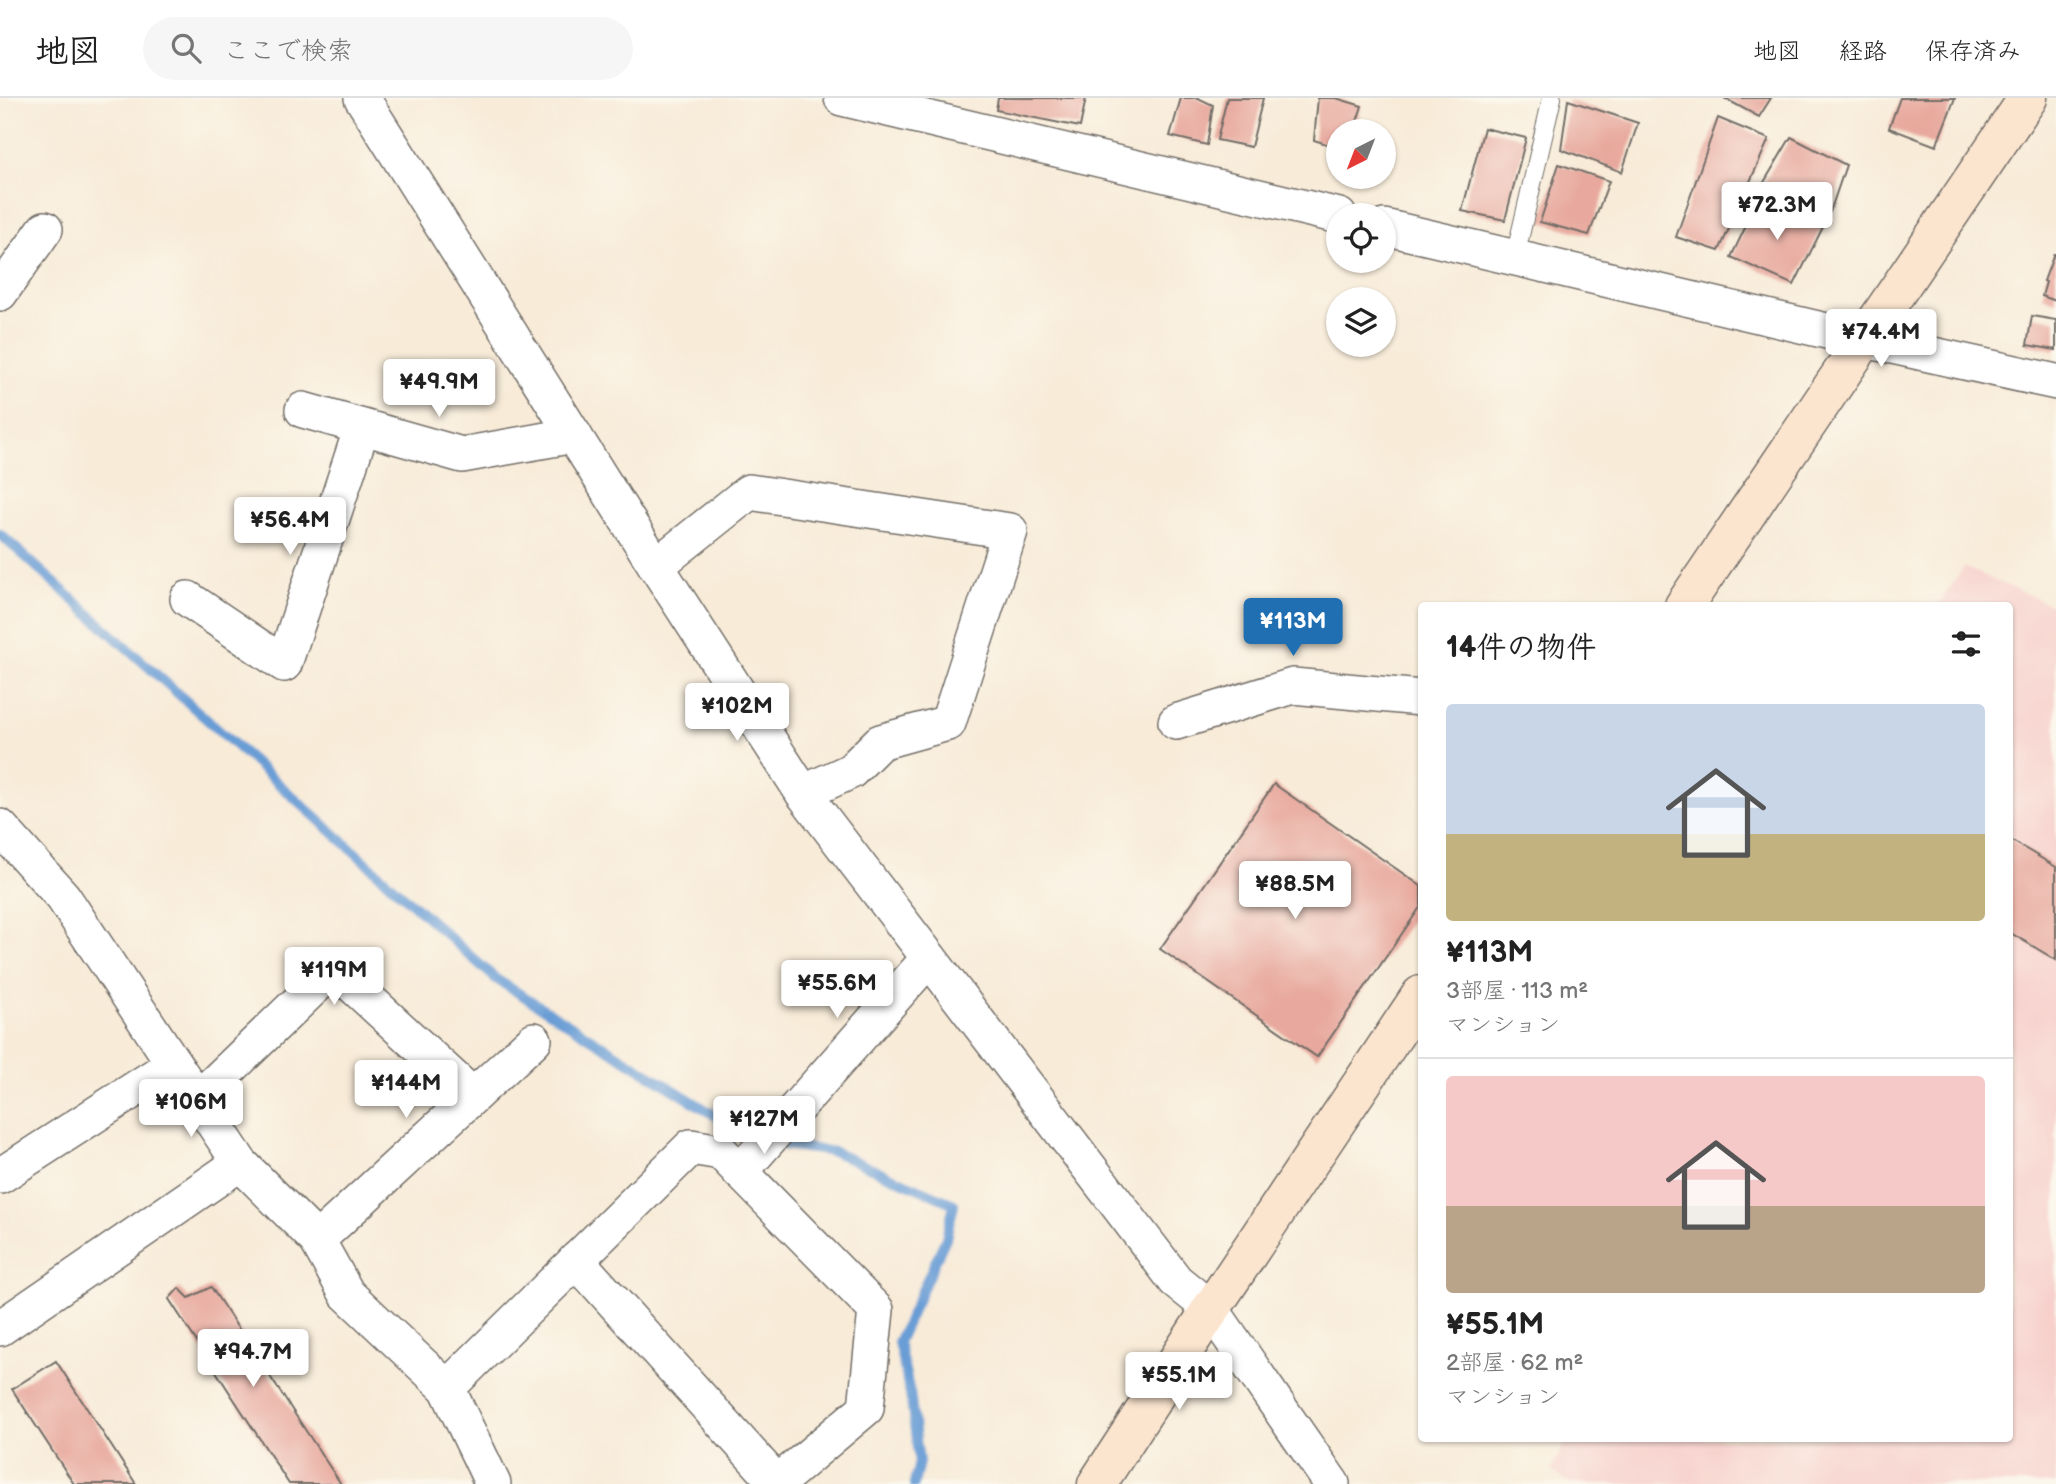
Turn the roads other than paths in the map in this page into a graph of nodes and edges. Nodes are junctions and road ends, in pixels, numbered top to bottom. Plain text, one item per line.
1 (362, 98) edge
2 (1552, 98) edge
3 (2028, 98) edge
4 (859, 100) edge
5 (1326, 213) edge
6 (45, 229) dead end
7 (1396, 230) edge
8 (1515, 257) junction
9 (0, 293) edge
10 (1865, 340) junction
11 (2056, 382) edge
12 (303, 410) dead end
13 (362, 427) junction
14 (573, 435) junction
15 (656, 566) junction
16 (188, 599) dead end
17 (1687, 602) edge
18 (1418, 698) edge
19 (1176, 722) dead end
20 (803, 793) junction
21 (0, 827) edge
22 (929, 958) junction
23 (1418, 999) edge
24 (534, 1040) dead end
25 (174, 1064) junction
26 (473, 1096) junction
27 (198, 1099) junction
28 (240, 1163) junction
29 (2, 1171) edge
30 (740, 1172) junction
31 (317, 1240) junction
32 (576, 1261) junction
33 (1211, 1309) junction
34 (0, 1328) edge
35 (447, 1388) junction
36 (777, 1483) edge
37 (493, 1484) edge
38 (1097, 1484) edge
39 (1332, 1484) edge

1 - 14 street
2 - 8 lane
3 - 10 street
4 - 5 street
6 - 9 street
7 - 8 street
8 - 10 street
10 - 11 street
10 - 17 street
12 - 13 street
13 - 14 street
13 - 16 street
14 - 15 street
15 - 20 street
15 - 20 street
18 - 19 street
20 - 22 street
21 - 25 street
22 - 30 street
22 - 33 street
23 - 33 street
24 - 26 street
25 - 27 street
25 - 29 street
26 - 27 street
26 - 31 street
27 - 28 street
28 - 31 street
28 - 34 street
30 - 32 street
30 - 36 street
31 - 35 street
32 - 35 street
32 - 36 street
33 - 38 street
33 - 39 street
35 - 37 street

